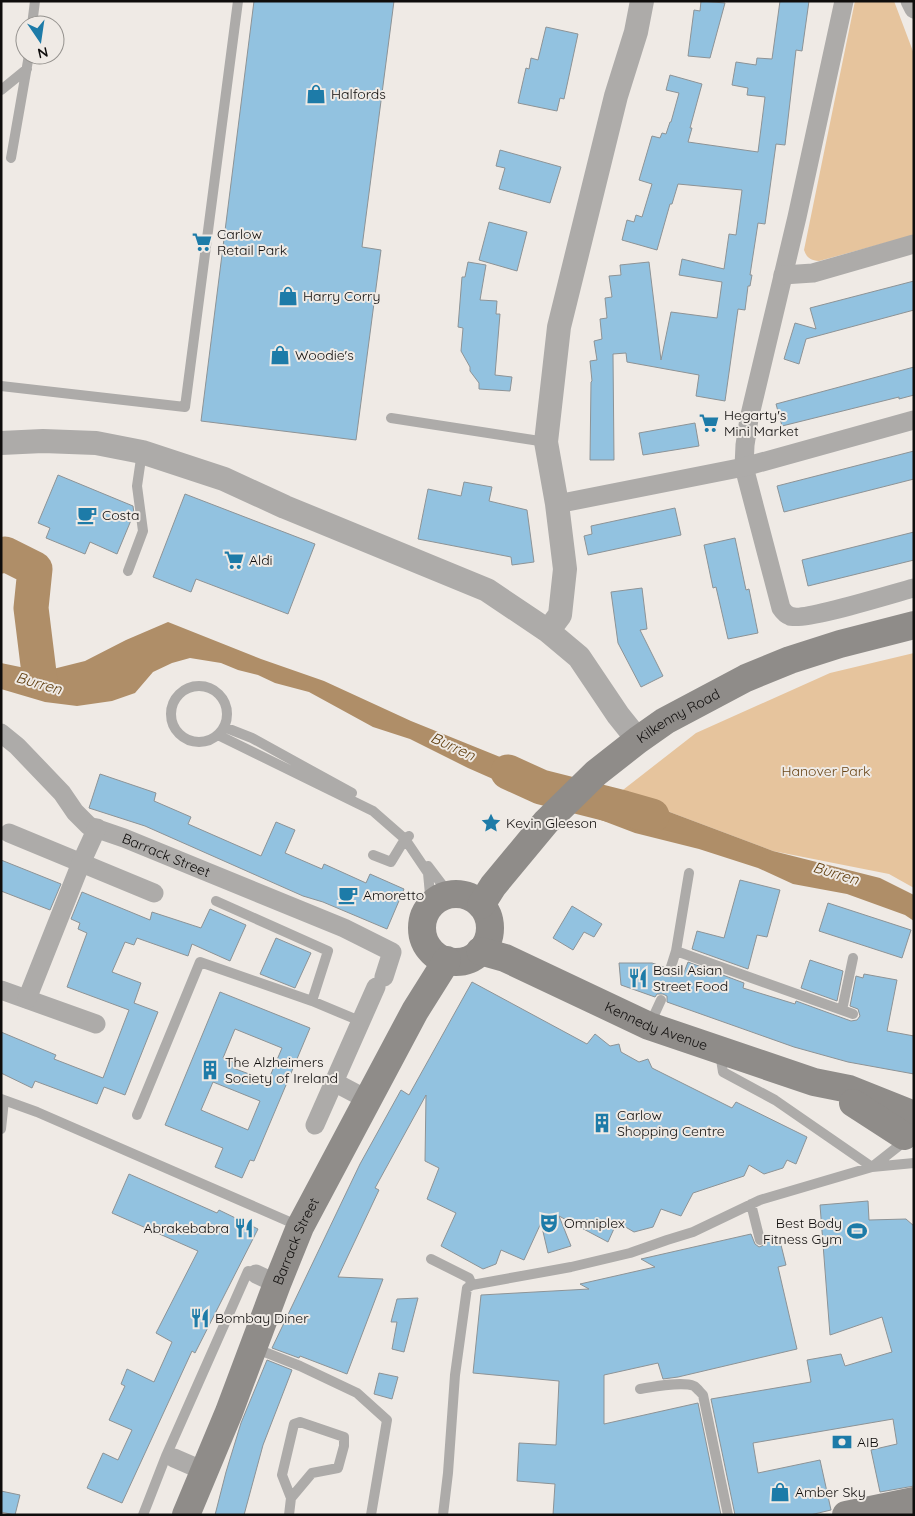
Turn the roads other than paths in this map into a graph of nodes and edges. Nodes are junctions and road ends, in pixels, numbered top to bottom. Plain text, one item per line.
1 (35, 1) edge
2 (238, 1) edge
3 (642, 1) edge
4 (844, 1) edge
5 (910, 1) edge
6 (914, 9) edge
7 (33, 15) edge
8 (28, 65) edge
9 (27, 69) junction
10 (1, 90) edge
11 (11, 158) dead end
12 (914, 244) edge
13 (784, 275) junction
14 (1, 386) edge
15 (391, 418) dead end
16 (914, 420) edge
17 (1, 442) edge
18 (546, 442) junction
19 (142, 452) junction
20 (744, 466) junction
21 (557, 504) junction
22 (128, 571) dead end
23 (914, 588) edge
24 (914, 625) edge
25 (548, 631) junction
26 (221, 731) junction
27 (1, 733) edge
28 (638, 740) junction
29 (97, 828) junction
30 (8, 833) dead end
31 (407, 838) junction
32 (373, 854) dead end
33 (81, 863) junction
34 (689, 873) dead end
35 (154, 893) dead end
36 (464, 897) junction
37 (216, 901) dead end
38 (491, 948) junction
39 (676, 951) junction
40 (853, 958) dead end
41 (438, 965) junction
42 (670, 970) dead end
43 (1, 990) edge
44 (27, 999) junction
45 (661, 1000) dead end
46 (312, 1001) junction
47 (842, 1010) junction
48 (853, 1014) dead end
49 (360, 1021) junction
50 (96, 1024) dead end
51 (649, 1026) junction
52 (719, 1050) junction
53 (334, 1082) junction
54 (3, 1100) edge
55 (368, 1100) junction
56 (137, 1115) dead end
57 (315, 1125) dead end
58 (1, 1128) edge
59 (911, 1138) edge
60 (872, 1167) junction
61 (751, 1204) junction
62 (300, 1227) junction
63 (760, 1240) dead end
64 (431, 1259) dead end
65 (267, 1279) junction
66 (472, 1285) junction
67 (253, 1347) junction
68 (640, 1389) dead end
69 (170, 1457) junction
70 (204, 1471) junction
71 (291, 1498) junction
72 (914, 1501) edge
73 (144, 1515) edge
74 (186, 1515) edge
75 (289, 1515) edge
76 (371, 1515) edge
77 (442, 1515) edge
78 (728, 1515) edge
79 (846, 1515) edge

1 - 7 lane
2 - 14 lane
3 - 18 street
4 - 13 street
5 - 6 street
8 - 9 lane
9 - 10 lane
9 - 11 lane
12 - 13 street
13 - 20 street
15 - 18 lane
16 - 20 street
17 - 19 street
18 - 21 street
19 - 22 lane
19 - 25 street
20 - 21 street
20 - 23 street
21 - 25 street
24 - 28 main road, Kilkenny Road
25 - 28 street
26 - 26 lane
26 - 31 lane
27 - 29 street, Barrack Street
28 - 36 main road, Kilkenny Road
29 - 33 street
29 - 49 street, Barrack Street
30 - 33 street
31 - 32 lane
31 - 36 lane
31 - 36 lane
33 - 35 street
33 - 44 street
34 - 39 lane
36 - 38 main road
36 - 41 main road
37 - 46 lane
38 - 41 main road
38 - 51 main road, Kennedy Avenue
39 - 42 lane
39 - 47 lane
40 - 47 lane
41 - 55 main road, Barrack Street
43 - 44 street
44 - 50 street
45 - 51 lane
46 - 49 lane
46 - 56 lane
47 - 48 lane
49 - 53 street
51 - 52 main road, Kennedy Avenue
52 - 59 main road, Kennedy Avenue
52 - 60 lane
53 - 55 street
53 - 57 street
54 - 58 lane
54 - 62 lane
55 - 62 main road, Barrack Street
59 - 60 lane
59 - 60 lane
60 - 61 lane
61 - 63 lane
61 - 66 lane
62 - 65 main road, Barrack Street
64 - 66 lane
65 - 67 main road, Barrack Street
65 - 69 lane
66 - 77 lane
67 - 70 main road, Barrack Street
67 - 76 lane
68 - 78 lane
69 - 70 street
69 - 73 lane
70 - 74 main road, Barrack Street
71 - 71 lane
71 - 75 lane
72 - 79 main road

